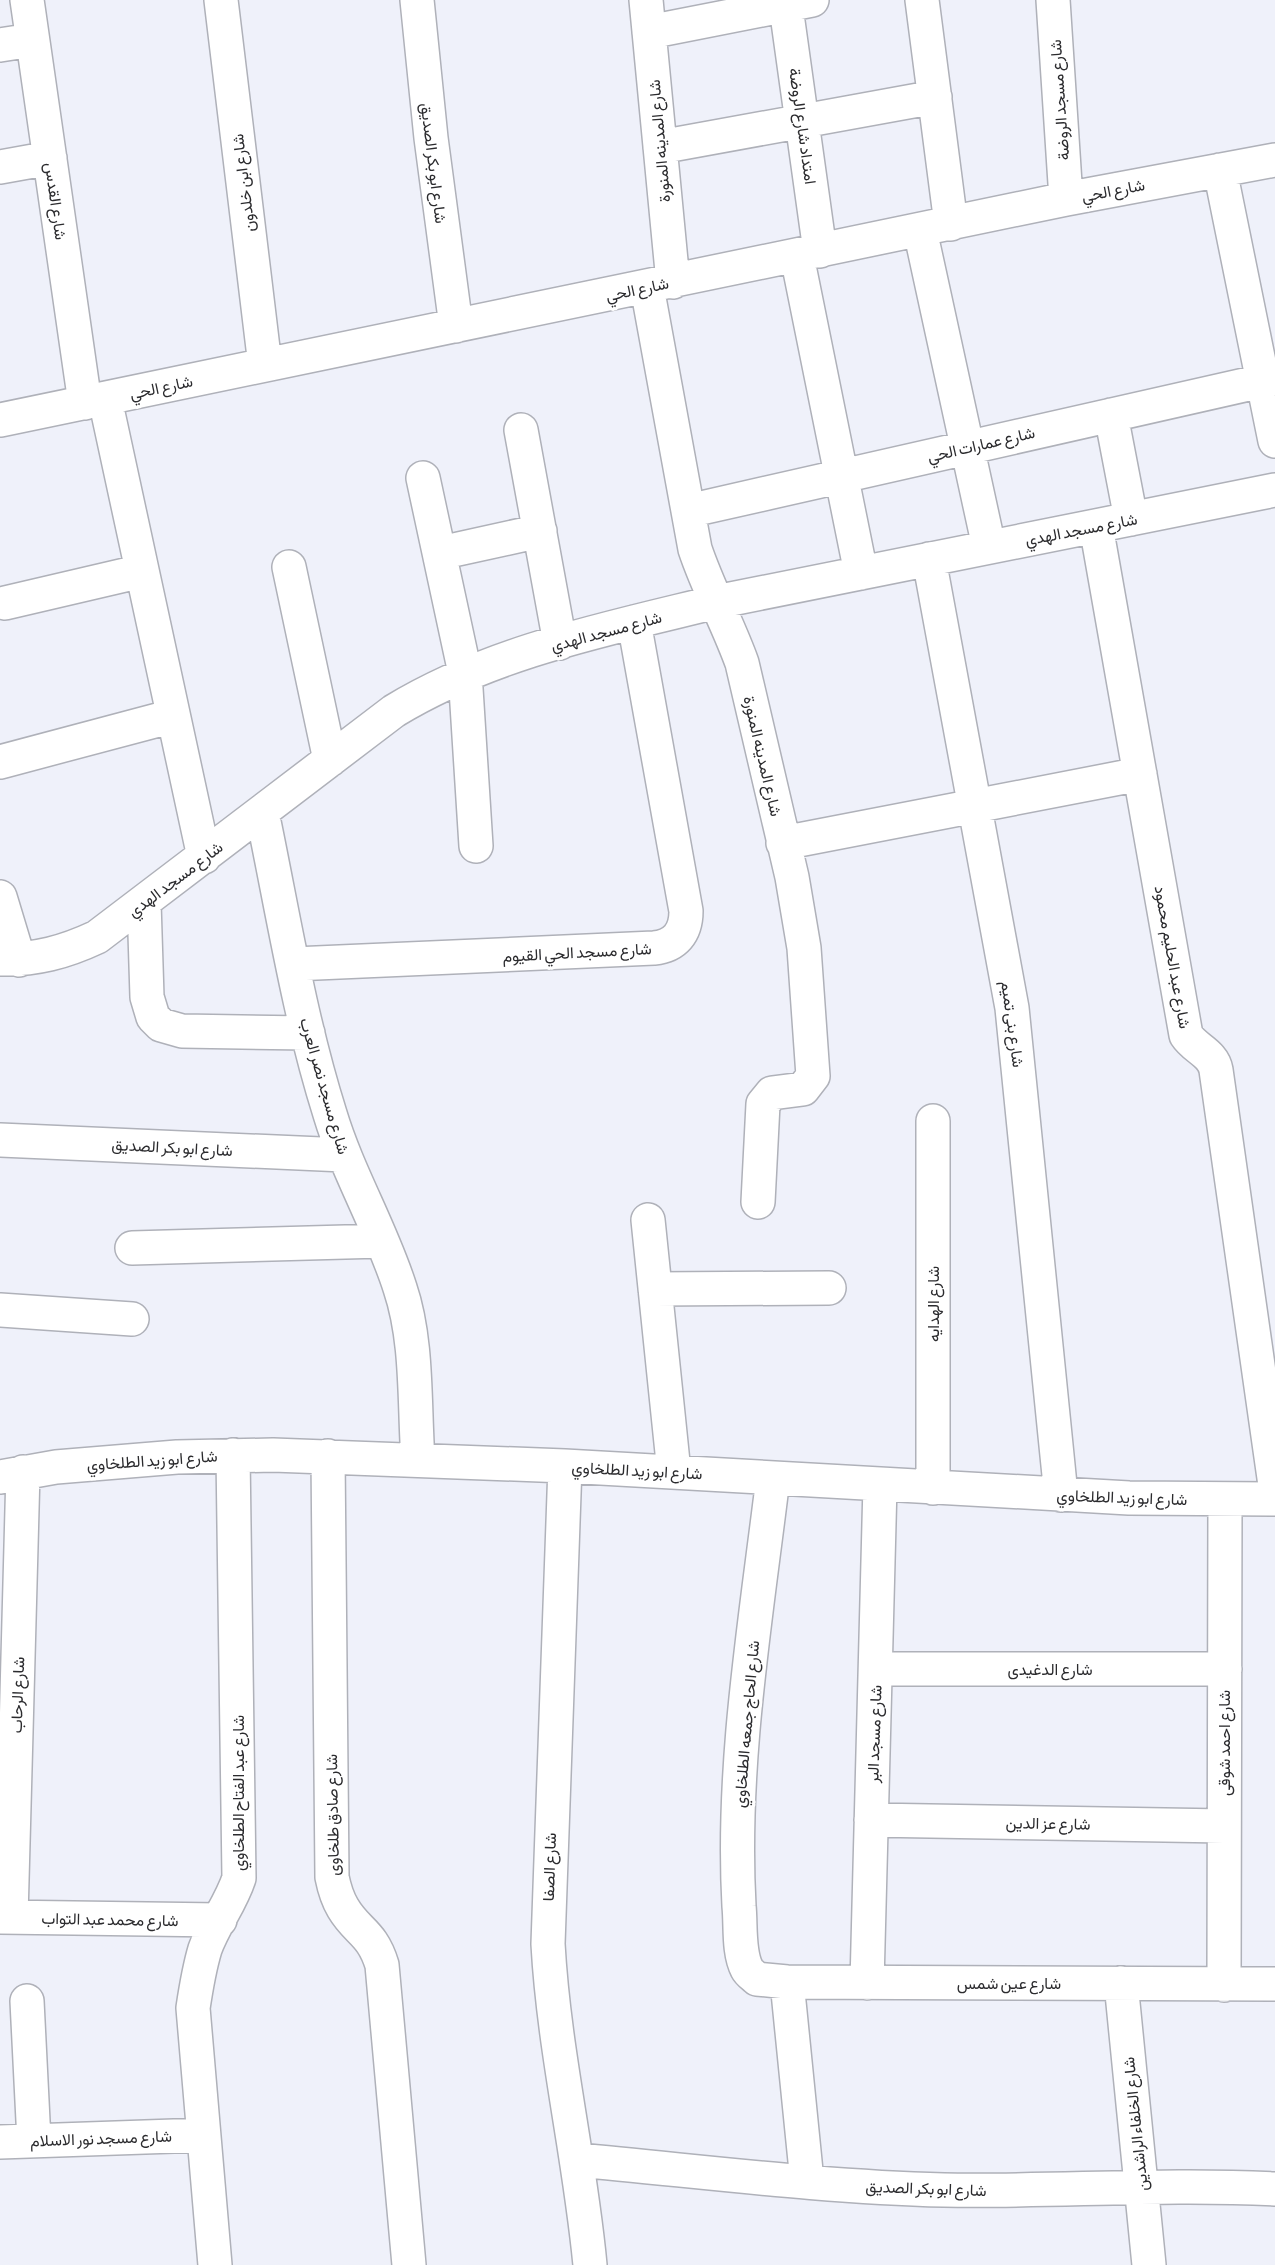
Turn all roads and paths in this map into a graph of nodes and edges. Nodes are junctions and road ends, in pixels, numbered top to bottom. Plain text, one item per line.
1 (27, 0) edge
2 (221, 0) edge
3 (417, 0) edge
4 (922, 0) edge
5 (1053, 0) edge
6 (794, 2) edge
7 (647, 16) edge
8 (32, 40) junction
9 (0, 45) edge
10 (935, 97) junction
11 (802, 121) junction
12 (660, 147) junction
13 (50, 158) junction
14 (1275, 160) edge
15 (0, 167) edge
16 (1220, 170) junction
17 (1066, 199) junction
18 (936, 227) junction
19 (808, 254) junction
20 (660, 284) junction
21 (456, 326) junction
22 (265, 365) junction
23 (1269, 379) edge
24 (95, 401) junction
25 (1111, 415) junction
26 (0, 420) edge
27 (521, 430) dead end
28 (1275, 441) edge
29 (968, 448) junction
30 (842, 476) junction
31 (423, 477) dead end
32 (1275, 490) edge
33 (688, 511) junction
34 (1131, 519) junction
35 (1096, 526) junction
36 (540, 531) junction
37 (989, 547) junction
38 (440, 553) junction
39 (928, 559) junction
40 (289, 567) dead end
41 (142, 571) junction
42 (861, 573) junction
43 (5, 603) dead end
44 (716, 603) junction
45 (634, 622) junction
46 (560, 643) junction
47 (465, 673) junction
48 (173, 716) junction
49 (330, 760) junction
50 (0, 762) edge
51 (1140, 774) junction
52 (976, 806) junction
53 (262, 812) junction
54 (783, 843) junction
55 (476, 846) dead end
56 (204, 857) junction
57 (0, 897) edge
58 (144, 902) junction
59 (9, 960) edge
60 (294, 964) junction
61 (308, 1033) junction
62 (933, 1121) dead end
63 (0, 1140) edge
64 (344, 1155) junction
65 (758, 1202) dead end
66 (648, 1220) dead end
67 (382, 1241) junction
68 (132, 1248) dead end
69 (829, 1288) dead end
70 (655, 1289) junction
71 (0, 1310) edge
72 (132, 1319) dead end
73 (233, 1455) junction
74 (328, 1456) junction
75 (418, 1460) junction
76 (565, 1466) junction
77 (674, 1472) junction
78 (11, 1475) edge
79 (773, 1478) junction
80 (880, 1485) junction
81 (1275, 1485) edge
82 (933, 1488) junction
83 (1061, 1495) junction
84 (1275, 1499) edge
85 (1225, 1501) junction
86 (876, 1669) junction
87 (1225, 1669) junction
88 (8, 1747) edge
89 (871, 1820) junction
90 (1224, 1826) junction
91 (5, 1917) edge
92 (220, 1920) junction
93 (747, 1969) joint
94 (787, 1982) junction
95 (867, 1983) junction
96 (1120, 1983) junction
97 (1275, 1984) edge
98 (1224, 1985) junction
99 (27, 2001) dead end
100 (203, 2135) junction
101 (34, 2140) junction
102 (0, 2142) edge
103 (577, 2160) junction
104 (807, 2181) junction
105 (1141, 2185) junction
106 (1275, 2189) edge
107 (215, 2265) edge
108 (409, 2265) edge
109 (590, 2265) edge
110 (1149, 2265) edge

1 - 8 street, شارع القدس
2 - 22 street, شارع ابن خلدون
3 - 21 street, شارع ابو بكر الصديق
4 - 10 street
5 - 17 street, شارع مسجد الروضة
6 - 7 street
6 - 11 street, امتداد شارع الروضة
7 - 12 street, شارع المدينه المنورة
8 - 9 street
8 - 13 street, شارع القدس
10 - 11 street
10 - 18 street
11 - 12 street
11 - 19 street, امتداد شارع الروضة
12 - 20 street, شارع المدينه المنورة
13 - 15 street
13 - 24 street, شارع القدس
14 - 16 street, شارع الحي
16 - 17 street, شارع الحي
16 - 23 street
17 - 18 street, شارع الحي
18 - 19 street, شارع الحي
18 - 29 street
19 - 20 street, شارع الحي
19 - 30 street, امتداد شارع الروضة
20 - 21 street, شارع الحي
20 - 33 street, شارع المدينه المنورة
21 - 22 street, شارع الحي
22 - 24 street, شارع الحي
23 - 25 street, شارع عمارات الحي
23 - 28 street
24 - 26 street, شارع الحي
24 - 41 street, شارع القدس
25 - 29 street, شارع عمارات الحي
25 - 34 street
27 - 36 street
29 - 30 street, شارع عمارات الحي
29 - 37 street
30 - 33 street, شارع عمارات الحي
30 - 42 street, امتداد شارع الروضة
31 - 38 street
32 - 34 street, شارع مسجد الهدي
33 - 44 street, شارع المدينه المنورة
34 - 35 street, شارع مسجد الهدي
35 - 37 street, شارع مسجد الهدي
35 - 51 street, شارع عبد الحليم محمود
36 - 38 street
36 - 46 street
37 - 39 street, شارع مسجد الهدي
38 - 47 street
39 - 42 street, شارع مسجد الهدي
39 - 52 street, شارع بنى تميم
40 - 49 street
41 - 43 street
41 - 48 street, شارع القدس
42 - 44 street, شارع مسجد الهدي
44 - 45 street, شارع مسجد الهدي
44 - 54 street, شارع المدينه المنورة
45 - 46 street, شارع مسجد الهدي
45 - 60 street, شارع مسجد الحي القيوم
46 - 47 street, شارع مسجد الهدي
47 - 49 street, شارع مسجد الهدي
47 - 55 street
48 - 50 street
48 - 56 street, شارع القدس
49 - 53 street, شارع مسجد الهدي
51 - 52 street
51 - 81 street, شارع عبد الحليم محمود
52 - 54 street
52 - 83 street, شارع بنى تميم
53 - 56 street, شارع مسجد الهدي
53 - 60 street, شارع مسجد نصر العرب
54 - 65 street, شارع المدينه المنورة
56 - 58 street, شارع مسجد الهدي
57 - 59 street
58 - 59 street, شارع مسجد الهدي
58 - 61 street
60 - 61 street, شارع مسجد نصر العرب
61 - 64 street, شارع مسجد نصر العرب
62 - 82 street, شارع الهدايه
63 - 64 street, شارع ابو بكر الصديق
64 - 67 street, شارع مسجد نصر العرب
66 - 70 street
67 - 68 street
67 - 75 street, شارع مسجد نصر العرب
69 - 70 street
70 - 77 street
71 - 72 street
73 - 74 street, شارع ابو زيد الطلخاوي
73 - 78 street, شارع ابو زيد الطلخاوي
73 - 92 street, شارع عبد الفتاح الطلخاوي
74 - 75 street, شارع ابو زيد الطلخاوي
74 - 108 street, شارع صادق طلخاوى
75 - 76 street, شارع ابو زيد الطلخاوي
76 - 77 street, شارع ابو زيد الطلخاوي
76 - 103 street, شارع الصفا
77 - 79 street, شارع ابو زيد الطلخاوي
78 - 88 street, شارع الرحاب
79 - 80 street, شارع ابو زيد الطلخاوي
79 - 93 street, شارع الحاج جمعه الطلخاوي
80 - 82 street, شارع ابو زيد الطلخاوي
80 - 86 street, شارع مسجد البر
82 - 83 street, شارع ابو زيد الطلخاوي
83 - 85 street, شارع ابو زيد الطلخاوي
84 - 85 street, شارع ابو زيد الطلخاوي
85 - 87 street, شارع احمد شوقى
86 - 87 street, شارع الدغيدى
86 - 89 street, شارع مسجد البر
87 - 90 street, شارع احمد شوقى
88 - 91 street, شارع الرحاب
89 - 90 street, شارع عز الدين
89 - 95 street, شارع مسجد البر
90 - 98 street, شارع احمد شوقى
91 - 92 street, شارع محمد عبد التواب
92 - 100 street, شارع عبد الفتاح الطلخاوي
93 - 94 street, شارع عين شمس
94 - 95 street, شارع عين شمس
94 - 104 street
95 - 96 street, شارع عين شمس
96 - 98 street, شارع عين شمس
96 - 105 street, شارع الخلفاء الراشدين
97 - 98 street, شارع عين شمس
99 - 101 street
100 - 101 street, شارع مسجد نور الاسلام
100 - 107 street, شارع عبد الفتاح الطلخاوي
101 - 102 street, شارع مسجد نور الاسلام
103 - 104 street, شارع ابو بكر الصديق
103 - 109 street, شارع الصفا
104 - 105 street, شارع ابو بكر الصديق
105 - 106 street, شارع ابو بكر الصديق
105 - 110 street, شارع الخلفاء الراشدين

